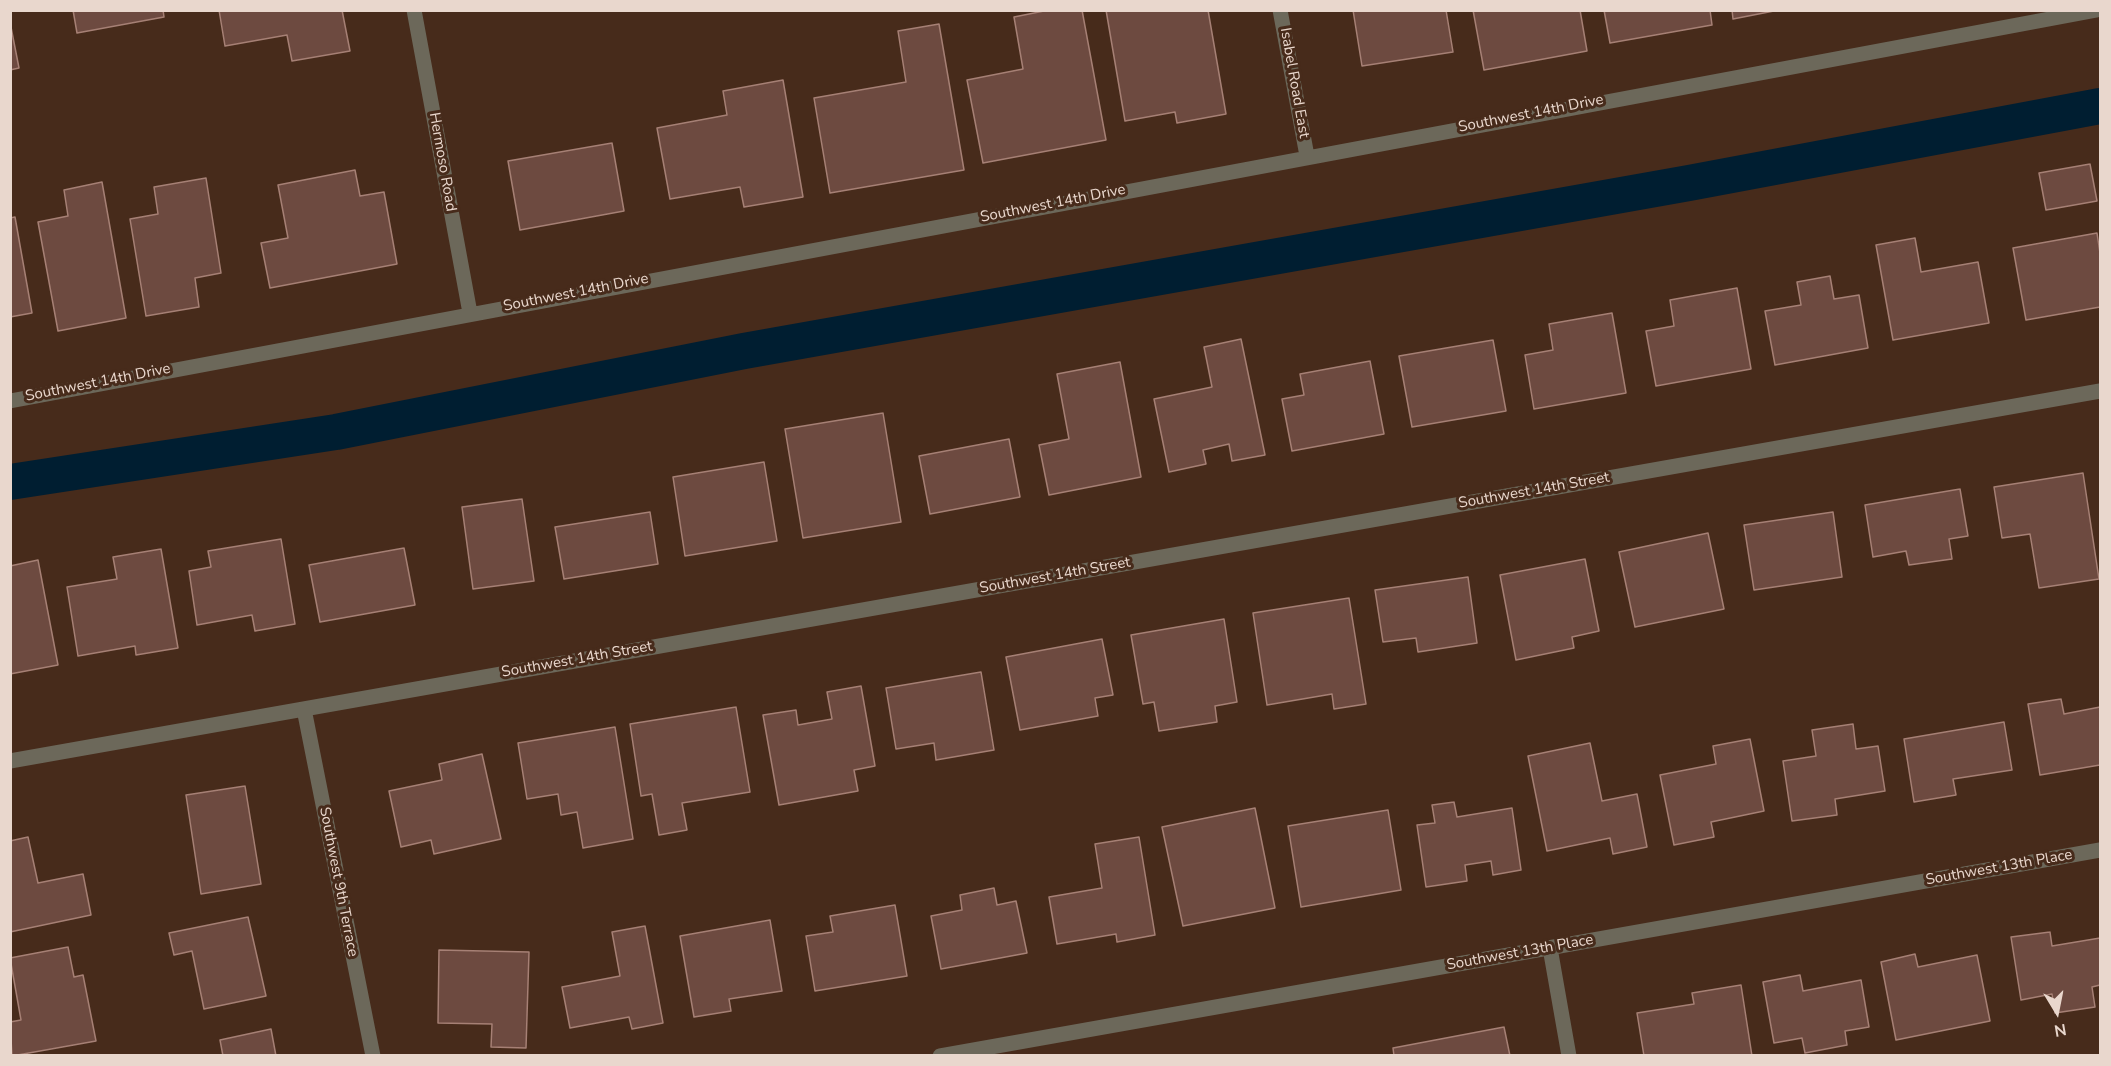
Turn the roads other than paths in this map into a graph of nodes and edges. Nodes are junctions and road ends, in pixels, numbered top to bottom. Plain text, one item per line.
1 (414, 10) edge
2 (1280, 10) edge
3 (2097, 10) edge
4 (1307, 156) junction
5 (470, 313) junction
6 (2100, 390) edge
7 (10, 400) edge
8 (304, 709) junction
9 (10, 761) edge
10 (2100, 850) edge
11 (1550, 948) junction
12 (373, 1056) edge
13 (940, 1056) edge
14 (1569, 1056) edge

1 - 5 street, Hermoso Road
2 - 4 street, Isabel Road East
3 - 4 street, Southwest 14th Drive
4 - 5 street, Southwest 14th Drive
5 - 7 street, Southwest 14th Drive
6 - 8 street, Southwest 14th Street
8 - 9 street, Southwest 14th Street
8 - 12 street, Southwest 9th Terrace
10 - 11 street, Southwest 13th Place
11 - 13 street, Southwest 13th Place
11 - 14 street

